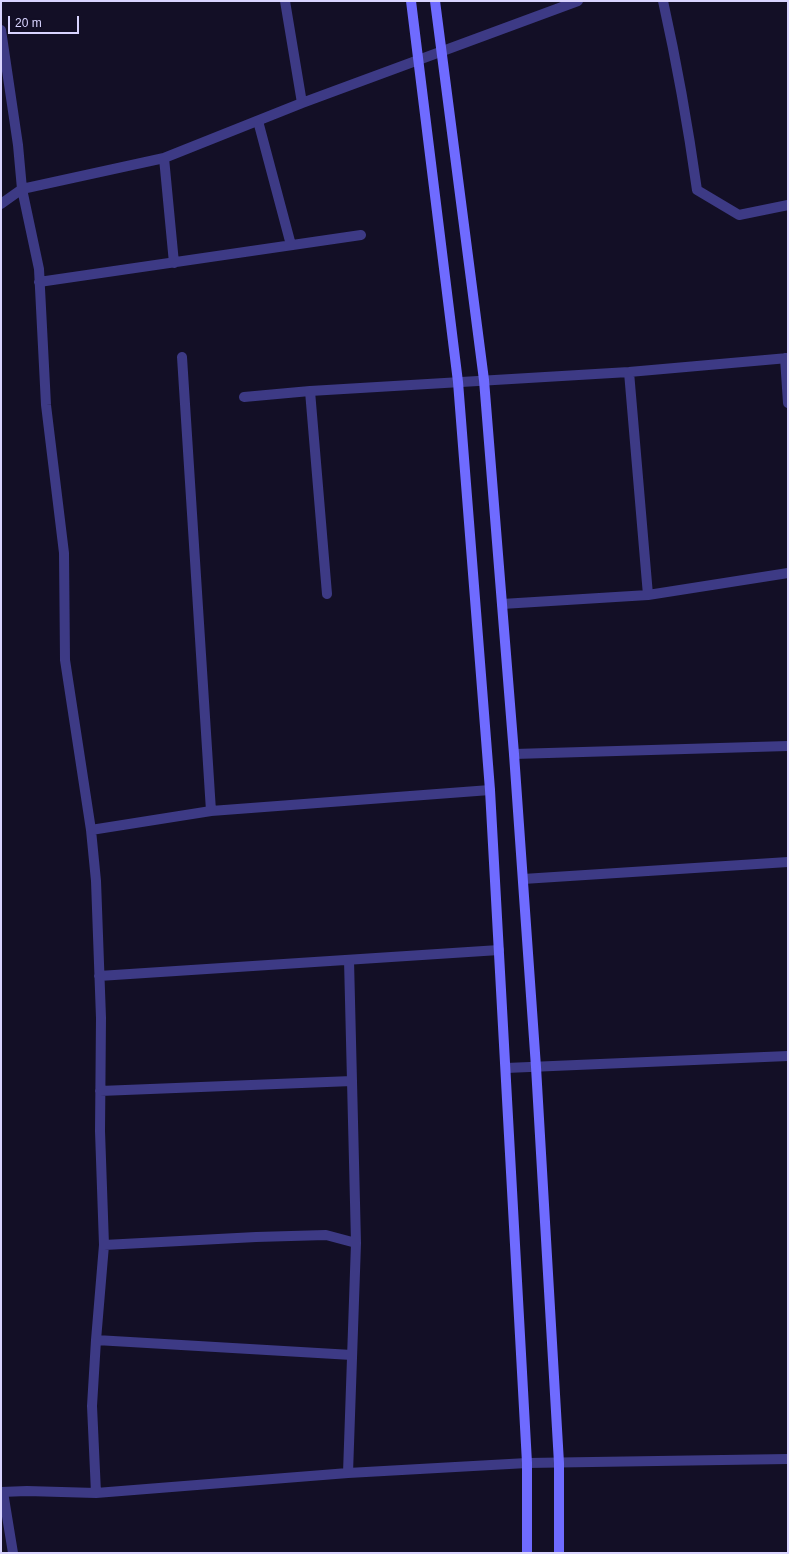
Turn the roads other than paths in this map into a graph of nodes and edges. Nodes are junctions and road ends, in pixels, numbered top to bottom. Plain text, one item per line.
1 (286, 1) edge
2 (411, 1) edge
3 (435, 1) edge
4 (578, 1) edge
5 (663, 1) edge
6 (1, 30) edge
7 (441, 51) junction
8 (419, 59) junction
9 (302, 103) junction
10 (258, 121) junction
11 (164, 158) junction
12 (22, 190) junction
13 (1, 204) edge
14 (788, 205) edge
15 (361, 236) dead end
16 (291, 246) junction
17 (174, 263) junction
18 (39, 282) junction
19 (182, 357) dead end
20 (787, 358) edge
21 (629, 372) junction
22 (484, 380) junction
23 (458, 382) junction
24 (310, 391) junction
25 (244, 397) dead end
26 (788, 403) edge
27 (788, 573) edge
28 (327, 594) dead end
29 (648, 595) junction
30 (502, 604) junction
31 (788, 746) edge
32 (514, 754) junction
33 (490, 790) junction
34 (211, 811) junction
35 (91, 830) junction
36 (788, 862) edge
37 (523, 879) junction
38 (499, 950) junction
39 (349, 960) junction
40 (99, 976) junction
41 (788, 1056) edge
42 (536, 1067) junction
43 (506, 1068) junction
44 (352, 1081) junction
45 (100, 1091) junction
46 (356, 1242) junction
47 (104, 1245) junction
48 (96, 1340) junction
49 (352, 1355) junction
50 (788, 1459) edge
51 (527, 1463) junction
52 (559, 1463) junction
53 (348, 1473) junction
54 (2, 1492) edge
55 (96, 1493) junction
56 (13, 1553) edge
57 (527, 1553) edge
58 (559, 1553) edge

1 - 9 street
2 - 8 street
3 - 7 street
4 - 7 street
5 - 14 street
6 - 12 street
7 - 8 street
7 - 22 street
8 - 9 street
8 - 23 street
9 - 10 street
10 - 11 street
10 - 16 street
11 - 12 street
11 - 17 street
12 - 13 street
12 - 18 street
15 - 16 street
16 - 17 street
17 - 18 street
18 - 35 street
19 - 34 street
20 - 21 street
20 - 26 street
21 - 22 street
21 - 29 street
22 - 23 street
22 - 30 street
23 - 24 street
23 - 33 street
24 - 25 street
24 - 28 street
27 - 29 street
29 - 30 street
30 - 32 street
31 - 32 street
32 - 37 street
33 - 34 street
33 - 38 street
34 - 35 street
35 - 40 street
36 - 37 street
37 - 42 street
38 - 39 street
38 - 43 street
39 - 40 street
39 - 44 street
40 - 45 street
41 - 42 street
42 - 43 street
42 - 52 street
43 - 51 street
44 - 45 street
44 - 46 street
45 - 47 street
46 - 47 street
46 - 49 street
47 - 48 street
48 - 49 street
48 - 55 street
49 - 53 street
50 - 52 street
51 - 52 street
51 - 53 street
51 - 57 street
52 - 58 street
53 - 55 street
54 - 55 street
54 - 56 street

